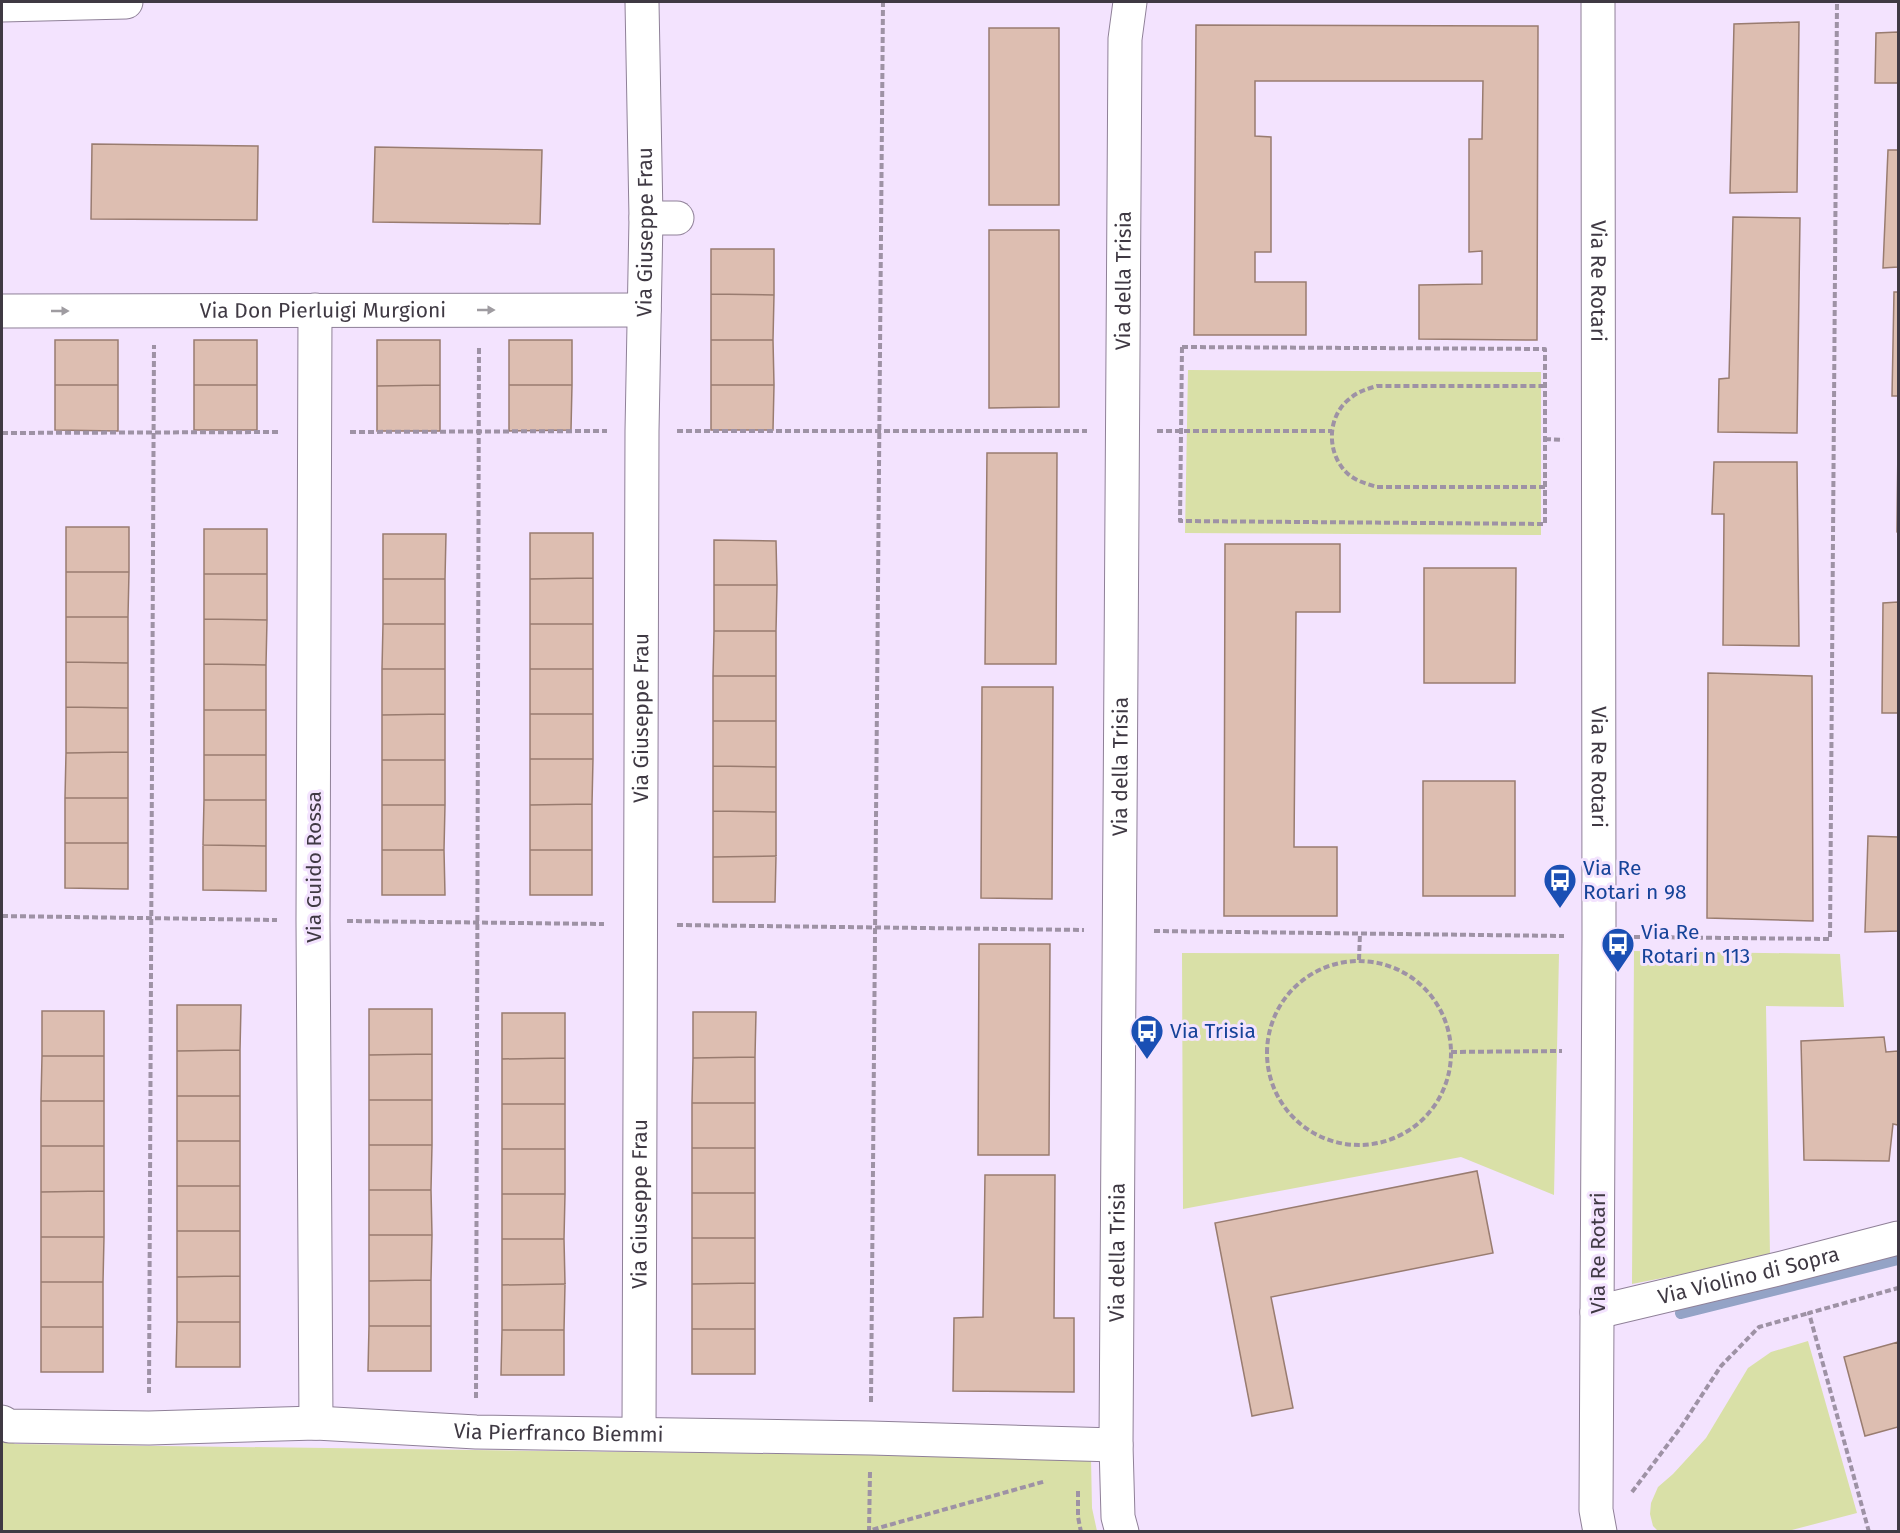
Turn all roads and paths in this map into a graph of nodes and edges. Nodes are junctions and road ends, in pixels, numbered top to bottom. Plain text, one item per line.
1 (126, 2) edge
2 (642, 2) edge
3 (883, 2) edge
4 (1130, 2) edge
5 (1598, 2) edge
6 (1837, 2) edge
7 (2, 5) edge
8 (315, 310) junction
9 (480, 310) junction
10 (644, 310) junction
11 (2, 311) edge
12 (155, 311) junction
13 (1545, 386) junction
14 (1545, 487) junction
15 (2, 916) edge
16 (152, 918) junction
17 (313, 920) junction
18 (477, 922) junction
19 (640, 925) junction
20 (874, 928) junction
21 (1120, 931) junction
22 (1360, 933) junction
23 (1599, 937) junction
24 (1359, 960) junction
25 (1599, 1051) junction
26 (1451, 1052) junction
27 (1899, 1238) edge
28 (1899, 1288) edge
29 (1598, 1312) junction
30 (1809, 1313) junction
31 (2, 1422) edge
32 (316, 1423) junction
33 (149, 1428) junction
34 (476, 1432) junction
35 (639, 1434) junction
36 (870, 1438) junction
37 (1116, 1445) junction
38 (1057, 1478) dead end
39 (1078, 1484) dead end
40 (1629, 1497) dead end
41 (867, 1531) edge
42 (1081, 1532) edge
43 (1122, 1532) edge
44 (1600, 1532) edge
45 (1869, 1532) edge

1 - 7 street
2 - 10 street, Via Giuseppe Frau
3 - 20 path
4 - 21 street, Via della Trisia
5 - 23 street, Via Re Rotari
6 - 23 path
8 - 9 street, Via Don Pierluigi Murgioni
8 - 12 street, Via Don Pierluigi Murgioni
8 - 17 street, Via Guido Rossa
9 -> 10 street, Via Don Pierluigi Murgioni
9 - 18 path
10 - 19 street, Via Giuseppe Frau
11 -> 12 street, Via Don Pierluigi Murgioni
12 - 16 path
13 - 14 path
13 - 14 path
13 - 14 path
15 - 16 path
16 - 17 path
16 - 33 path
17 - 18 path
17 - 32 street, Via Guido Rossa
18 - 19 path
18 - 34 path
19 - 20 path
19 - 35 street, Via Giuseppe Frau
20 - 21 path
20 - 36 path
21 - 22 path
21 - 37 street, Via della Trisia
22 - 23 path
22 - 24 path
23 - 25 street, Via Re Rotari
24 - 26 path
24 - 26 path
25 - 26 path
25 - 29 street, Via Re Rotari
27 - 29 street, Via Violino di Sopra
28 - 30 path
29 - 44 street, Via Re Rotari
30 - 40 path
30 - 45 path
31 - 33 street, Via Pierfranco Biemmi
32 - 33 street, Via Pierfranco Biemmi
32 - 34 street, Via Pierfranco Biemmi
34 - 35 street, Via Pierfranco Biemmi
35 - 36 street, Via Pierfranco Biemmi
36 - 37 street, Via Pierfranco Biemmi
36 - 41 path
37 - 43 street, Via della Trisia
38 - 41 path
39 - 42 path

